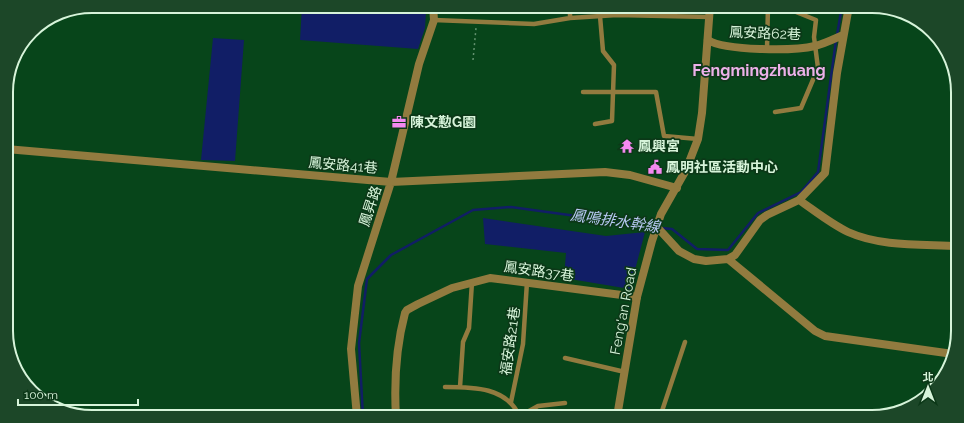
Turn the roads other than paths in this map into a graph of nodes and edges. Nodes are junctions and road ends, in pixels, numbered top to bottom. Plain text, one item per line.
1 (434, 13) edge
2 (570, 13) edge
3 (664, 13) edge
4 (710, 13) edge
5 (768, 13) edge
6 (798, 13) edge
7 (847, 13) edge
8 (617, 15) joint
9 (600, 16) junction
10 (570, 18) junction
11 (434, 20) junction
12 (838, 37) junction
13 (708, 40) junction
14 (816, 46) junction
15 (767, 49) junction
16 (583, 92) dead end
17 (614, 93) junction
18 (775, 112) dead end
19 (594, 124) dead end
20 (698, 139) junction
21 (13, 150) edge
22 (391, 182) junction
23 (677, 188) junction
24 (799, 200) junction
25 (657, 227) junction
26 (951, 246) edge
27 (728, 259) junction
28 (472, 282) junction
29 (527, 282) junction
30 (636, 297) junction
31 (685, 342) dead end
32 (947, 353) edge
33 (565, 358) dead end
34 (625, 372) junction
35 (445, 387) dead end
36 (460, 387) junction
37 (511, 402) junction
38 (565, 403) dead end
39 (355, 410) edge
40 (395, 410) edge
41 (516, 410) edge
42 (531, 410) edge
43 (618, 410) edge
44 (662, 410) edge

1 - 11 street, 鳳昇路
2 - 10 lane
3 - 8 lane
4 - 13 street, Feng'an Road
5 - 15 lane
6 - 14 lane
7 - 12 street
8 - 9 lane
9 - 10 lane
9 - 17 lane
10 - 11 lane
11 - 22 street, 鳳昇路
12 - 14 street, 鳳安路62巷
12 - 24 street
13 - 15 street, 鳳安路62巷
13 - 20 street, Feng'an Road
14 - 15 street, 鳳安路62巷
14 - 18 lane
16 - 17 lane
17 - 19 lane
17 - 20 lane
20 - 23 street, Feng'an Road
21 - 22 street, 鳳安路41巷
22 - 23 street, 鳳安路41巷
22 - 39 street, 鳳昇路
23 - 25 street, Feng'an Road
24 - 26 street
24 - 27 street
25 - 27 street
25 - 30 street, Feng'an Road
27 - 32 street
28 - 29 street, 鳳安路37巷
28 - 36 lane
28 - 40 street, 鳳安路37巷
29 - 30 street, 鳳安路37巷
29 - 37 lane, 福安路21巷
30 - 34 street, Feng'an Road
31 - 44 lane
33 - 34 lane
34 - 43 street, Feng'an Road
35 - 36 lane, 福安路21巷
36 - 37 lane, 福安路21巷
37 - 41 lane, 福安路21巷
38 - 42 lane

